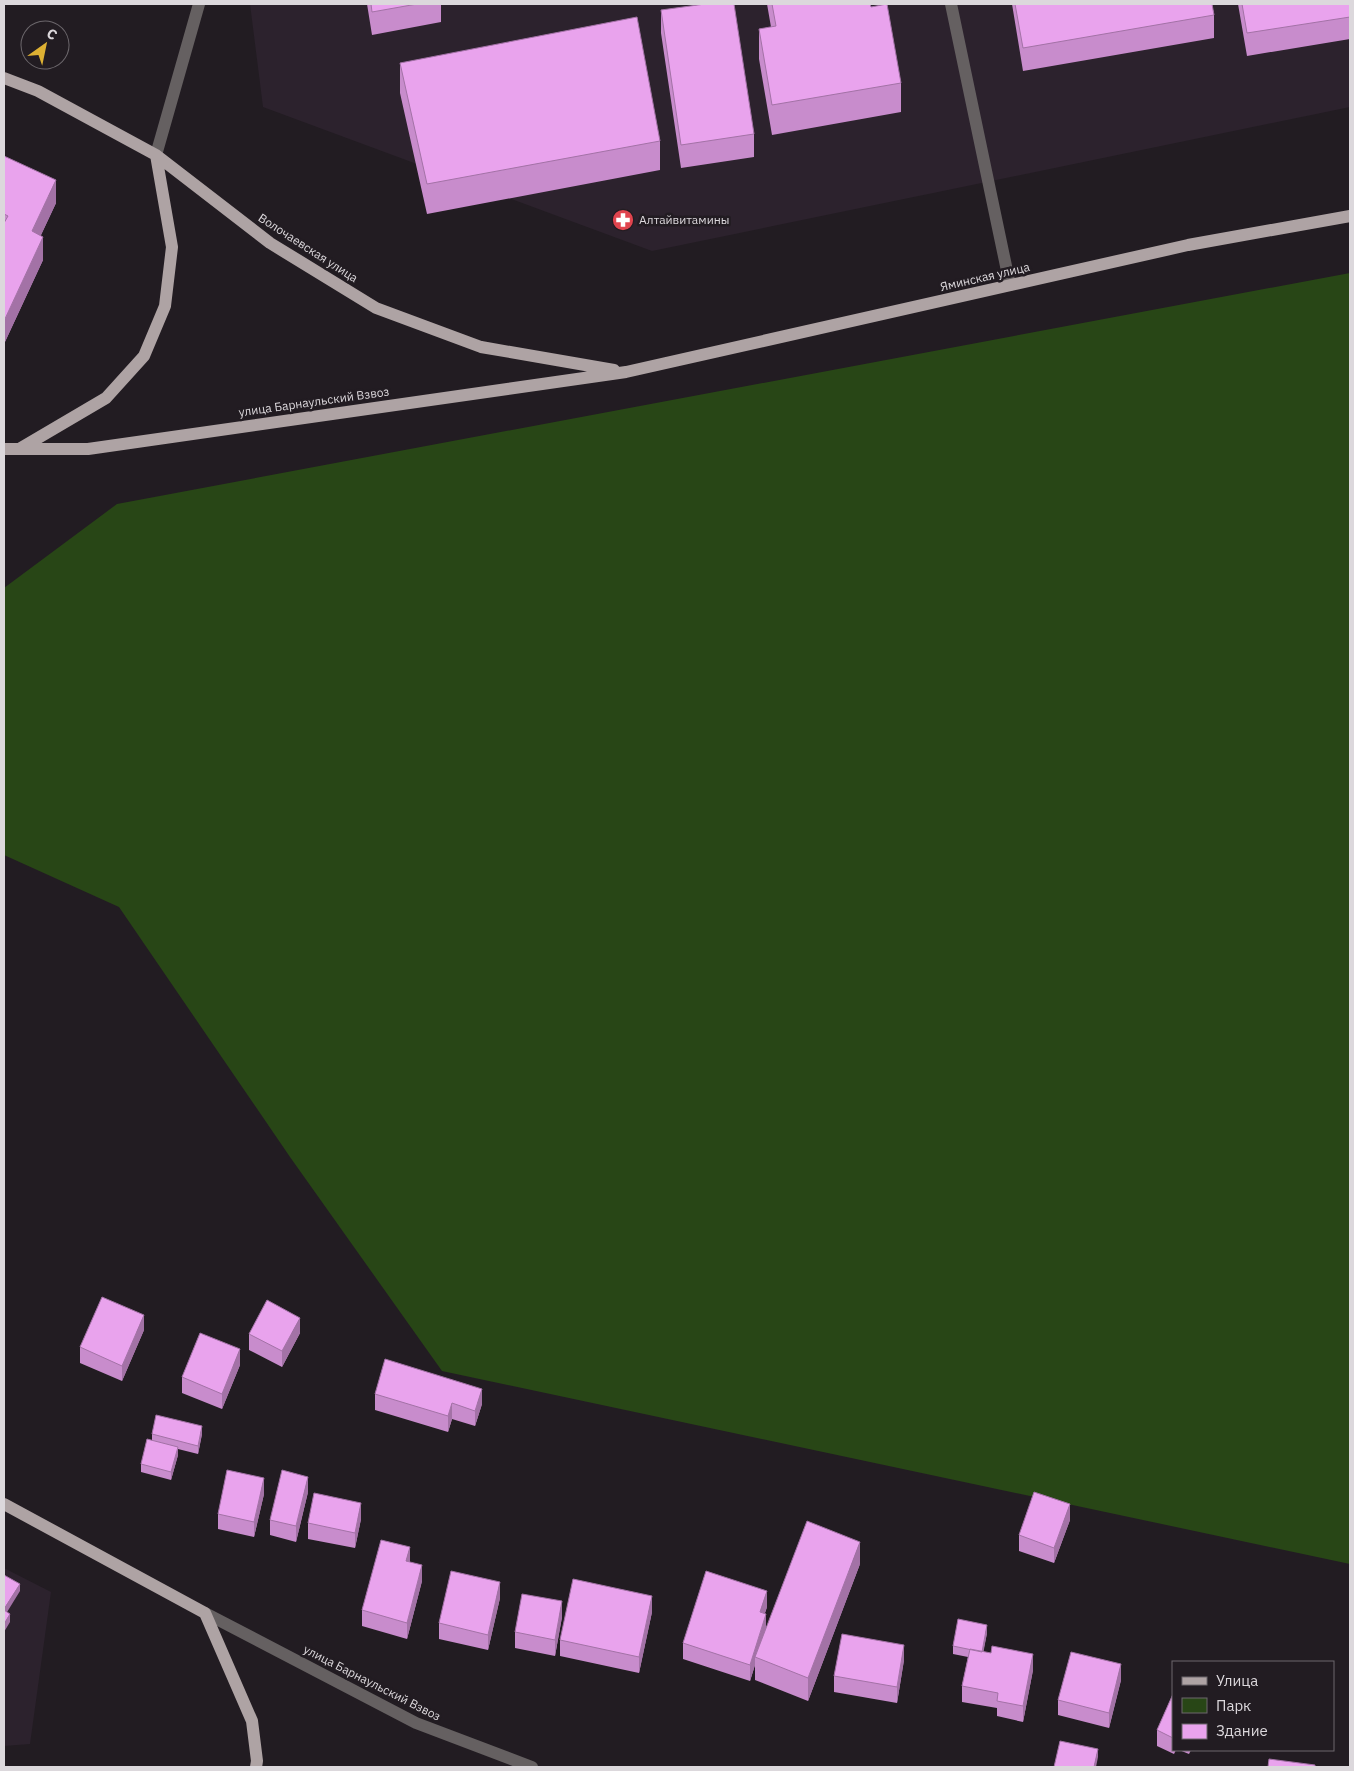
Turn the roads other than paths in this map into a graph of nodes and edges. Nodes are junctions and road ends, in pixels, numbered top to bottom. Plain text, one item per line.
1 (199, 4) edge
2 (951, 4) edge
3 (4, 78) edge
4 (156, 155) junction
5 (1350, 216) edge
6 (1010, 285) junction
7 (626, 372) junction
8 (4, 449) edge
9 (20, 449) junction
10 (4, 1504) edge
11 (205, 1613) junction
12 (256, 1767) edge
13 (532, 1767) edge

1 - 4 street
2 - 6 street
3 - 4 main road, Волочаевская улица
4 - 7 main road, Волочаевская улица
4 - 9 main road
5 - 6 main road, Яминская улица
6 - 7 main road, Яминская улица
7 - 9 main road, улица Барнаульский Взвоз
8 - 9 main road, улица Барнаульский Взвоз
10 - 11 main road, улица Барнаульский Взвоз
11 - 12 main road
11 - 13 street, улица Барнаульский Взвоз

